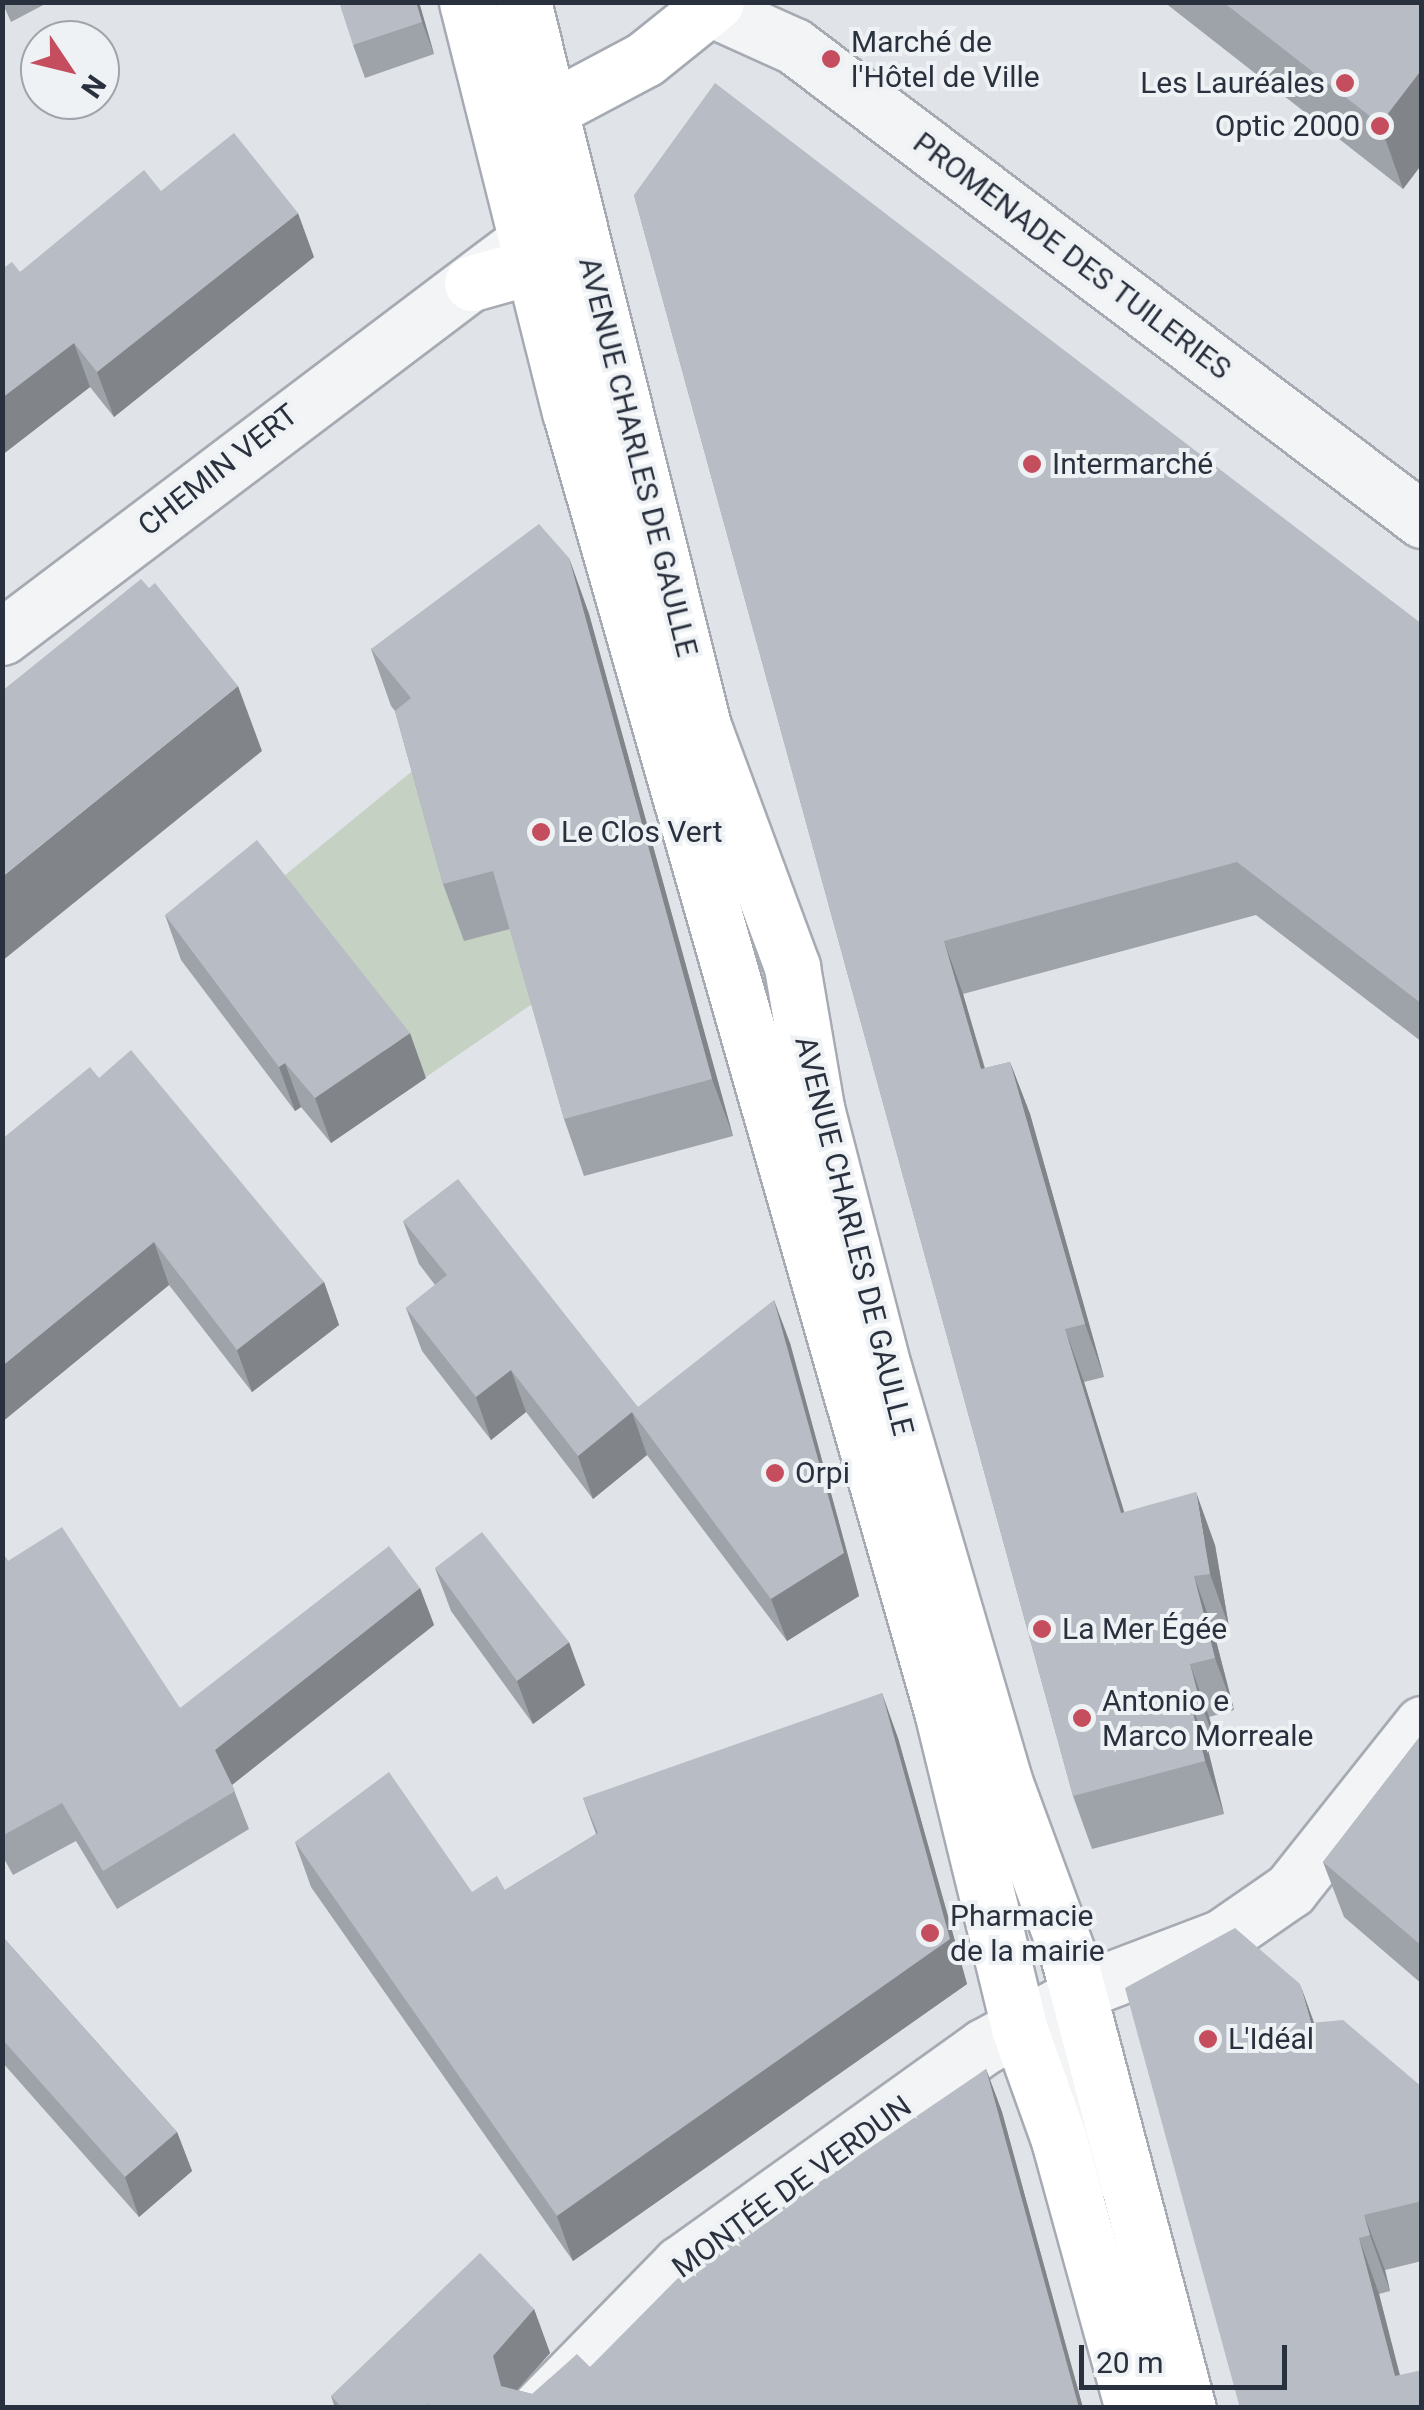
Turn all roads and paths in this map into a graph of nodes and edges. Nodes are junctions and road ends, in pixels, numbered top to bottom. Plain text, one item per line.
1 (467, 2) edge
2 (491, 2) edge
3 (523, 2) edge
4 (714, 6) edge
5 (551, 109) junction
6 (534, 275) junction
7 (1422, 520) edge
8 (2, 637) edge
9 (704, 726) junction
10 (1422, 1724) edge
11 (1077, 1996) junction
12 (1019, 2028) junction
13 (539, 2408) edge
14 (1132, 2408) edge
15 (1176, 2408) edge
16 (1188, 2408) edge

1 - 6 main road, AVENUE CHARLES DE GAULLE
2 - 5 main road
3 - 5 main road, AVENUE CHARLES DE GAULLE
4 - 5 main road
4 - 7 street, PROMENADE DES TUILERIES
5 - 6 street, CHEMIN VERT
5 - 9 main road, AVENUE CHARLES DE GAULLE
6 - 8 street, CHEMIN VERT
6 - 9 main road
6 - 12 main road, AVENUE CHARLES DE GAULLE
9 - 11 main road, AVENUE CHARLES DE GAULLE
10 - 11 street, MONTÉE DE VERDUN
11 - 12 street, MONTÉE DE VERDUN
11 - 16 main road, AVENUE CHARLES DE GAULLE
12 - 13 street, MONTÉE DE VERDUN
12 - 14 main road, AVENUE CHARLES DE GAULLE
12 - 15 street

